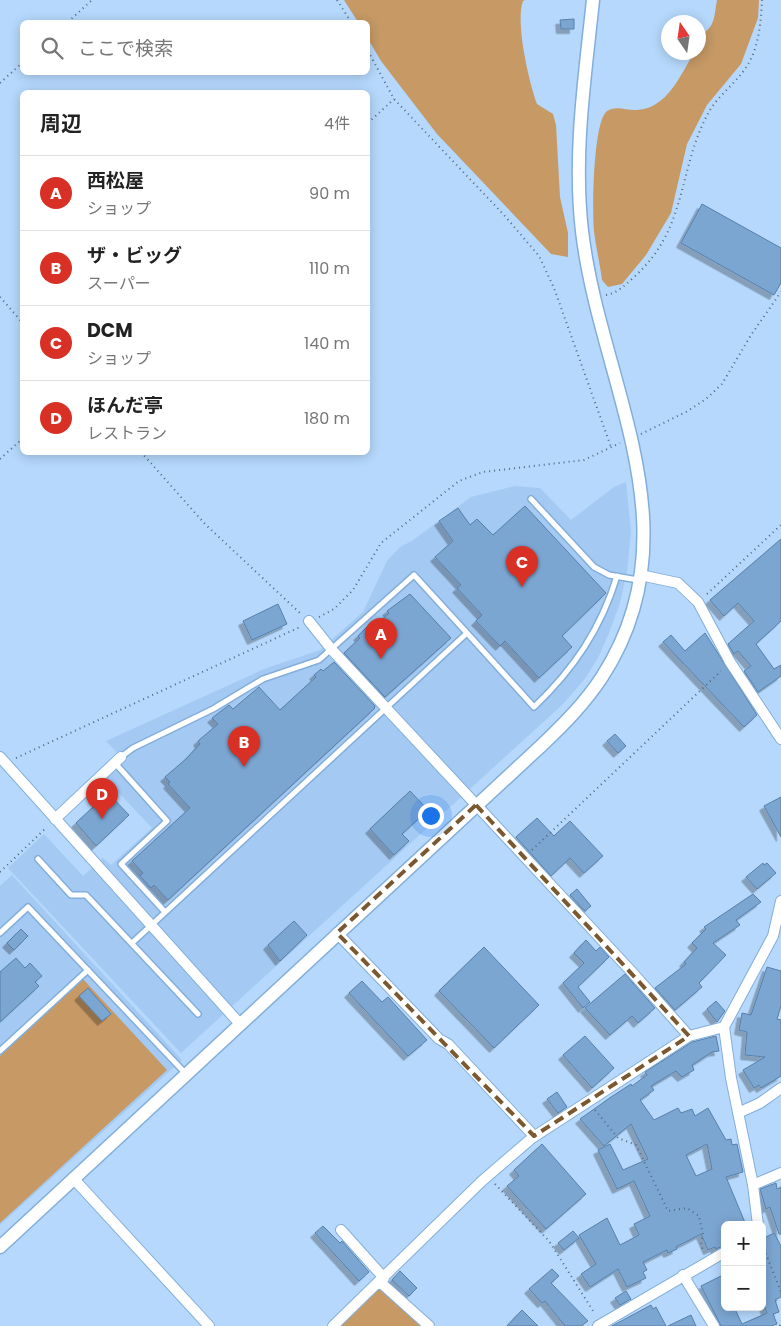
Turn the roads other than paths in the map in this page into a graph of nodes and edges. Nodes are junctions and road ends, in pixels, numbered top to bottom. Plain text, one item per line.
1 (590, 4) edge
2 (531, 499) dead end
3 (617, 576) junction
4 (639, 578) junction
5 (310, 622) road end
6 (467, 633) junction
7 (332, 650) junction
8 (386, 708) junction
9 (781, 739) edge
10 (3, 760) edge
11 (118, 760) junction
12 (476, 805) junction
13 (55, 819) junction
14 (38, 859) dead end
15 (781, 901) edge
16 (165, 912) junction
17 (152, 925) junction
18 (0, 933) edge
19 (337, 933) junction
20 (132, 944) junction
21 (88, 970) junction
22 (198, 1014) dead end
23 (240, 1024) junction
24 (724, 1027) junction
25 (689, 1036) junction
26 (0, 1051) edge
27 (187, 1075) junction
28 (781, 1088) edge
29 (738, 1113) junction
30 (534, 1136) junction
31 (781, 1173) edge
32 (73, 1178) junction
33 (753, 1185) junction
34 (758, 1221) edge
35 (340, 1230) dead end
36 (0, 1247) edge
37 (721, 1254) edge
38 (683, 1275) junction
39 (382, 1280) junction
40 (600, 1325) edge
41 (209, 1326) edge
42 (332, 1326) edge
43 (429, 1326) edge
44 (714, 1326) edge

1 - 4 street
2 - 3 lane
3 - 4 lane
3 - 6 lane
4 - 9 street
4 - 12 street
5 - 7 street
6 - 7 lane
6 - 8 lane
7 - 8 street
7 - 11 lane
8 - 12 street
8 - 16 lane
10 - 13 street
11 - 13 street
11 - 16 lane
12 - 19 street
12 - 25 street
13 - 17 street
14 - 20 lane
15 - 24 street
16 - 17 lane
17 - 20 lane
17 - 23 street
18 - 21 lane
19 - 23 street
19 - 30 street
20 - 22 lane
21 - 26 lane
21 - 27 lane
23 - 27 street
24 - 25 street
24 - 29 street
25 - 30 street
27 - 32 street
28 - 29 street
29 - 33 street
30 - 39 street
31 - 33 street
32 - 36 street
32 - 41 street
33 - 34 street
35 - 39 street
37 - 38 street
38 - 40 street
38 - 44 street
39 - 42 street
39 - 43 street

